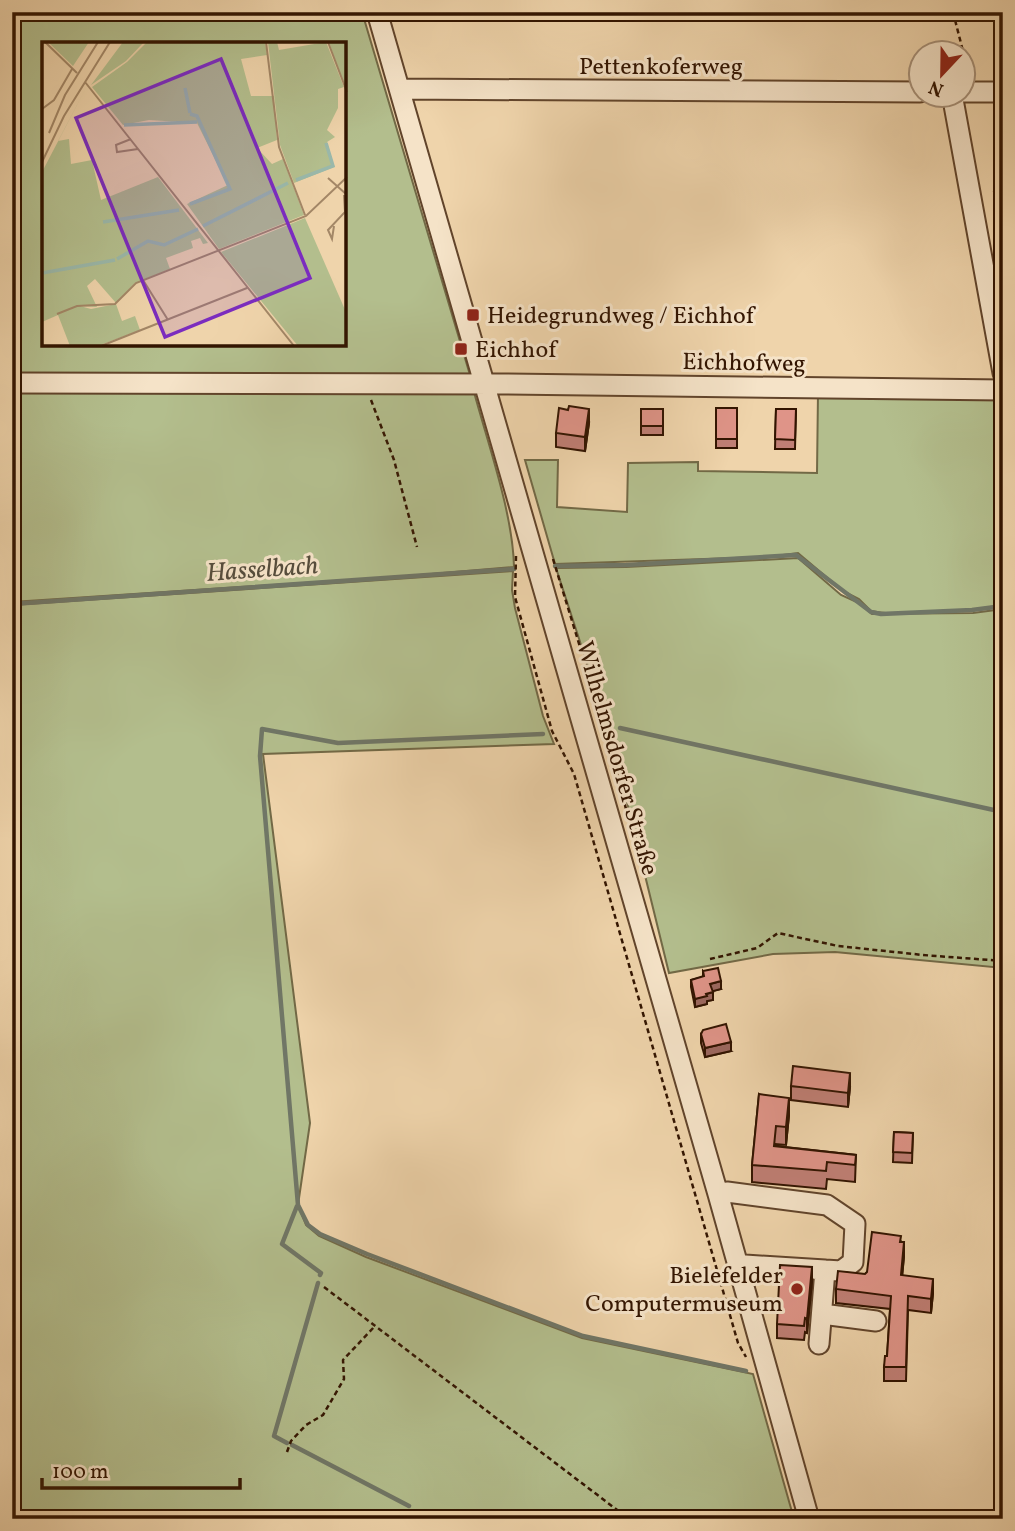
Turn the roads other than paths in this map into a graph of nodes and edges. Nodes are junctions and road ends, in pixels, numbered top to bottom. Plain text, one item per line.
1 (377, 12) edge
2 (400, 89) junction
3 (906, 92) edge
4 (976, 92) edge
5 (1003, 92) edge
6 (955, 108) edge
7 (1003, 373) edge
8 (12, 383) edge
9 (485, 384) junction
10 (1003, 390) edge
11 (718, 1194) junction
12 (738, 1267) junction
13 (825, 1270) junction
14 (822, 1314) junction
15 (876, 1321) dead end
16 (819, 1344) dead end
17 (809, 1519) edge

1 - 2 street, Wilhelmsdorfer Straße
2 - 3 street, Pettenkoferweg
2 - 9 street, Wilhelmsdorfer Straße
4 - 5 street
6 - 7 street
8 - 9 street, Eichhofweg
9 - 10 street, Eichhofweg
9 - 11 street, Wilhelmsdorfer Straße
11 - 12 street, Wilhelmsdorfer Straße
11 - 13 street
12 - 13 street
12 - 17 street, Wilhelmsdorfer Straße
13 - 14 street
14 - 15 street
14 - 16 street

